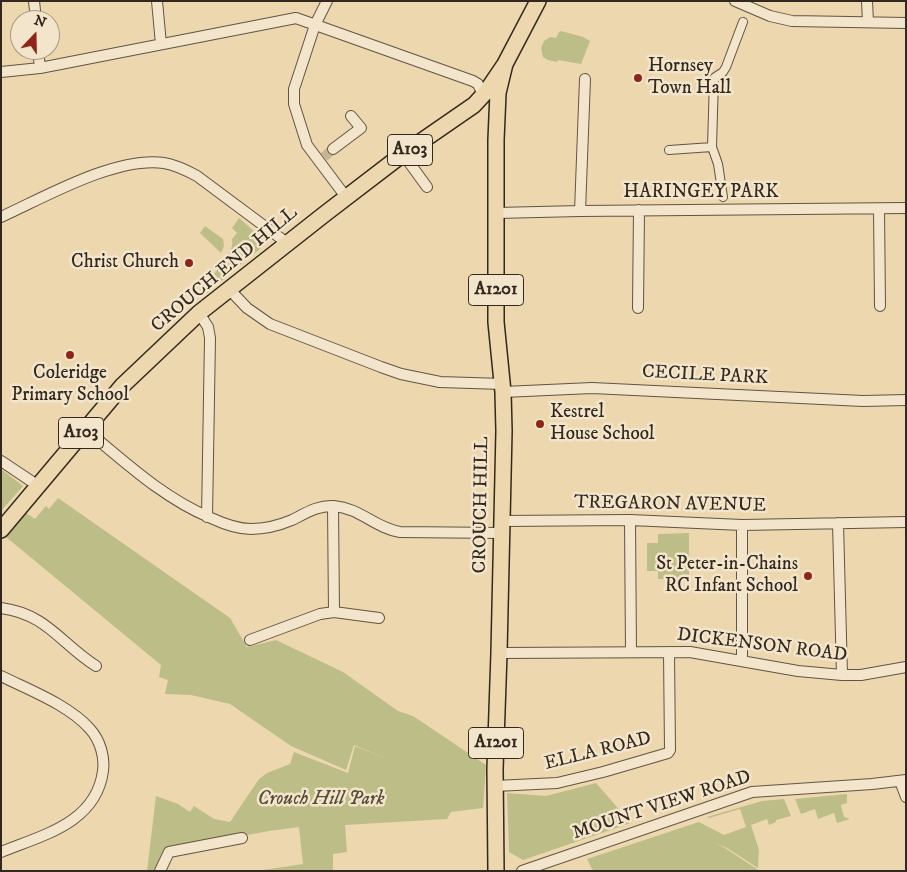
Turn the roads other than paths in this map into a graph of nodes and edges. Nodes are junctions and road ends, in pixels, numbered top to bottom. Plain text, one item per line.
1 (157, 1) edge
2 (326, 1) edge
3 (538, 1) edge
4 (735, 1) edge
5 (867, 1) edge
6 (743, 22) dead end
7 (868, 22) junction
8 (906, 23) edge
9 (315, 24) junction
10 (161, 44) junction
11 (39, 60) edge
12 (505, 64) junction
13 (40, 68) junction
14 (1, 72) edge
15 (585, 79) dead end
16 (483, 95) junction
17 (351, 116) dead end
18 (496, 140) junction
19 (712, 147) junction
20 (333, 149) tunnel mouth
21 (669, 150) dead end
22 (403, 154) junction
23 (427, 187) dead end
24 (346, 197) junction
25 (723, 197) dead end
26 (906, 208) edge
27 (639, 210) junction
28 (879, 210) junction
29 (580, 211) junction
30 (496, 213) junction
31 (1, 217) edge
32 (287, 243) junction
33 (229, 289) junction
34 (880, 306) dead end
35 (638, 308) dead end
36 (199, 313) junction
37 (503, 388) junction
38 (906, 400) edge
39 (85, 429) junction
40 (1, 461) edge
41 (30, 481) dead end
42 (333, 506) junction
43 (208, 517) junction
44 (630, 520) junction
45 (906, 522) edge
46 (838, 523) junction
47 (742, 525) junction
48 (502, 527) junction
49 (1, 530) edge
50 (1, 608) edge
51 (334, 612) junction
52 (379, 618) dead end
53 (250, 640) dead end
54 (631, 652) junction
55 (669, 652) junction
56 (499, 653) junction
57 (742, 661) junction
58 (96, 666) dead end
59 (906, 667) edge
60 (842, 675) junction
61 (1, 676) edge
62 (903, 780) edge
63 (495, 787) junction
64 (906, 797) edge
65 (242, 838) dead end
66 (1, 852) edge
67 (160, 871) edge
68 (496, 871) edge
69 (522, 871) edge

1 - 10 street
2 - 9 street
3 - 12 main road, A103
4 - 7 street
5 - 7 street
6 - 19 street
7 - 8 street
9 - 10 street
9 - 16 street
9 - 24 street
10 - 13 street
11 - 13 street
12 - 16 main road, A103
12 - 18 main road, CROUCH HILL / A1201
13 - 14 street
15 - 29 street
16 - 18 main road, CROUCH HILL / A1201
16 - 22 main road, CROUCH END HILL / A103
17 - 20 street
18 - 30 main road, CROUCH HILL / A1201
19 - 21 street
19 - 25 street
22 - 23 street
22 - 24 main road, CROUCH END HILL / A103
24 - 32 main road, CROUCH END HILL / A103
26 - 28 street, HARINGEY PARK
27 - 28 street, HARINGEY PARK
27 - 29 street, HARINGEY PARK
27 - 35 street
28 - 34 street
29 - 30 street, HARINGEY PARK
30 - 37 main road, CROUCH HILL / A1201
31 - 32 street
32 - 33 main road, CROUCH END HILL / A103
33 - 36 main road, CROUCH END HILL / A103
33 - 37 street, CECILE PARK
36 - 39 main road, CROUCH END HILL / A103
36 - 43 street
37 - 38 street, CECILE PARK
37 - 48 main road, CROUCH HILL / A1201
39 - 43 street
39 - 49 main road, CROUCH END HILL / A103
40 - 41 street
42 - 43 street
42 - 48 street, TREGARON AVENUE
42 - 51 street
44 - 47 street, TREGARON AVENUE
44 - 48 street, TREGARON AVENUE
44 - 54 street
45 - 46 street, TREGARON AVENUE
46 - 47 street, TREGARON AVENUE
46 - 60 street
47 - 57 street
48 - 56 main road, CROUCH HILL / A1201
50 - 58 street
51 - 52 street
51 - 53 street
54 - 55 street, DICKENSON ROAD
54 - 56 street, DICKENSON ROAD
55 - 57 street, DICKENSON ROAD
55 - 63 street, ELLA ROAD
56 - 63 main road, CROUCH HILL / A1201
57 - 60 street, DICKENSON ROAD
59 - 60 street, DICKENSON ROAD
61 - 66 street
62 - 64 street
62 - 69 street, MOUNT VIEW ROAD
63 - 68 main road, CROUCH HILL / A1201
65 - 67 street

